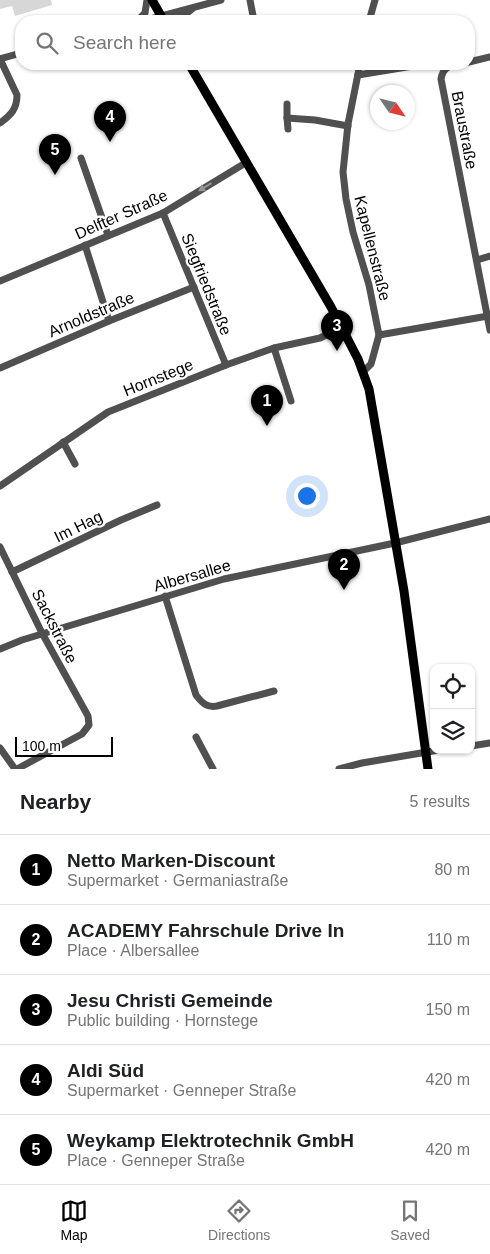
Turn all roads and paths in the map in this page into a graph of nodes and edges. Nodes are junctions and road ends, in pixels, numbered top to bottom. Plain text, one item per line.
1 (147, 0) edge
2 (152, 0) edge
3 (221, 0) edge
4 (250, 0) edge
5 (375, 0) edge
6 (201, 3) edge
7 (194, 8) junction
8 (143, 15) edge
9 (161, 15) edge
10 (174, 15) edge
11 (185, 15) edge
12 (253, 15) edge
13 (371, 15) edge
14 (15, 55) edge
15 (490, 57) edge
16 (0, 59) edge
17 (475, 61) edge
18 (193, 70) edge
19 (359, 70) edge
20 (388, 70) edge
21 (443, 70) edge
22 (358, 75) junction
23 (287, 104) dead end
24 (287, 118) junction
25 (0, 123) edge
26 (348, 126) junction
27 (288, 128) dead end
28 (81, 158) dead end
29 (247, 162) junction
30 (163, 213) junction
31 (108, 235) junction
32 (85, 245) junction
33 (490, 256) edge
34 (478, 260) junction
35 (0, 281) edge
36 (194, 286) junction
37 (488, 316) junction
38 (109, 321) junction
39 (342, 327) junction
40 (490, 330) edge
41 (380, 335) junction
42 (274, 348) junction
43 (226, 365) junction
44 (0, 368) edge
45 (363, 372) junction
46 (291, 401) dead end
47 (63, 442) junction
48 (75, 464) dead end
49 (0, 486) edge
50 (157, 505) dead end
51 (490, 520) edge
52 (395, 543) junction
53 (0, 547) edge
54 (12, 572) junction
55 (165, 596) junction
56 (42, 633) junction
57 (0, 649) edge
58 (274, 691) dead end
59 (196, 737) dead end
60 (490, 743) edge
61 (475, 745) edge
62 (0, 748) edge
63 (430, 751) edge
64 (426, 752) junction
65 (16, 769) edge
66 (213, 769) edge
67 (338, 769) edge
68 (428, 769) edge

1 - 8 street
2 - 9 main road
3 - 6 street
4 - 12 street
5 - 13 street
6 - 7 street
7 - 10 street
7 - 11 street
14 - 16 street
15 - 17 street
16 - 25 street
18 - 29 main road
19 - 22 street, Kapellenstraße
20 - 22 street
21 - 34 street, Braustraße
22 - 26 street, Kapellenstraße
23 - 24 street
24 - 26 street
24 - 27 street
26 - 41 street, Kapellenstraße
28 - 31 street
29 -> 30 street, Delfter Straße
29 - 39 main road
30 - 31 street, Delfter Straße
30 - 36 street, Siegfriedstraße
31 - 32 street, Delfter Straße
32 - 35 street, Delfter Straße
32 - 38 street
33 - 34 street
34 - 37 street, Braustraße
36 - 38 street, Arnoldstraße
36 - 43 street, Siegfriedstraße
37 - 40 street, Braustraße
37 - 41 street
38 - 44 street, Arnoldstraße
39 - 42 street, Hornstege
39 - 45 main road
41 - 45 street, Kapellenstraße
42 - 43 street, Hornstege
42 - 46 street
43 - 47 street, Hornstege
45 - 52 main road
47 - 48 street
47 - 49 street, Hornstege
50 - 54 street, Im Hag
51 - 52 street, Albersallee
52 - 55 street, Albersallee
52 - 64 main road
53 - 54 street, Sackstraße
54 - 56 street, Sackstraße
55 - 56 street, Albersallee
55 - 58 street
56 - 57 street, Albersallee
56 - 65 street, Sackstraße
59 - 66 street
60 - 61 street
62 - 65 street
63 - 64 street
64 - 67 street
64 - 68 main road

